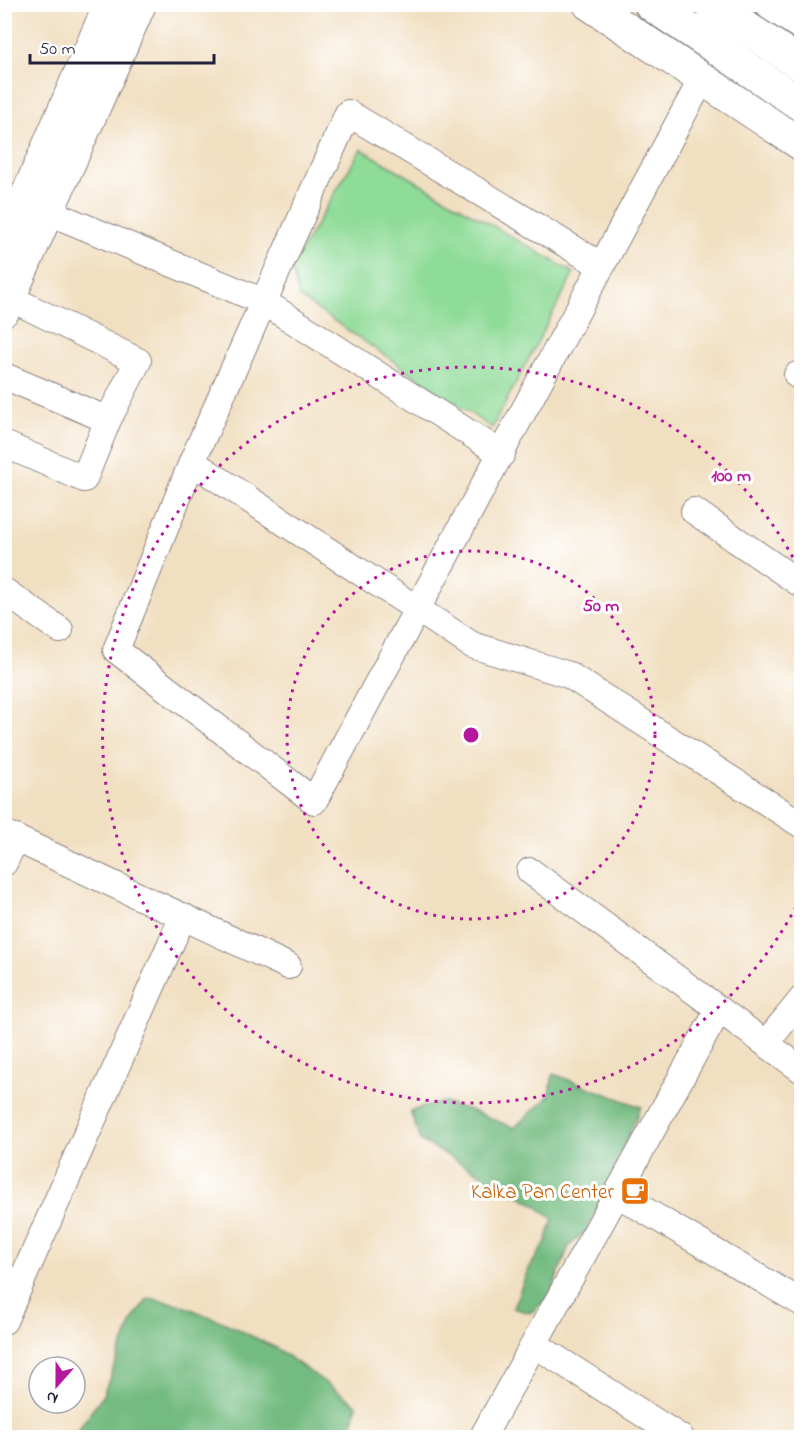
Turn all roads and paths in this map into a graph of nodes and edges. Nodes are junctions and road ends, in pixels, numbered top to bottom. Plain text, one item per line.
1 (110, 4) edge
2 (140, 4) edge
3 (589, 4) edge
4 (651, 4) edge
5 (710, 4) edge
6 (771, 4) edge
7 (801, 24) edge
8 (801, 65) edge
9 (702, 79) junction
10 (801, 105) edge
11 (801, 145) edge
12 (37, 207) junction
13 (4, 248) edge
14 (602, 266) junction
15 (264, 302) junction
16 (7, 304) edge
17 (4, 376) edge
18 (108, 420) junction
19 (4, 444) edge
20 (502, 454) junction
21 (192, 462) junction
22 (694, 511) dead end
23 (801, 585) edge
24 (4, 591) edge
25 (419, 610) junction
26 (60, 630) dead end
27 (801, 825) edge
28 (10, 835) edge
29 (4, 863) edge
30 (530, 871) dead end
31 (183, 916) junction
32 (288, 966) dead end
33 (801, 999) edge
34 (719, 1009) junction
35 (766, 1043) junction
36 (801, 1070) edge
37 (617, 1194) junction
38 (801, 1303) edge
39 (4, 1321) edge
40 (534, 1344) junction
41 (482, 1437) edge
42 (681, 1437) edge

1 - 12 street
2 - 12 street
3 - 9 street
4 - 10 highway
5 - 8 highway
6 - 7 street
9 - 11 street
9 - 14 street
12 - 13 street
12 - 15 street
12 - 16 street
14 - 15 street
14 - 20 street
15 - 20 street
15 - 21 street
16 - 18 street
17 - 18 street
18 - 19 street
20 - 25 street
21 - 25 street
21 - 25 street
22 - 23 street
24 - 26 street
25 - 27 street
28 - 29 street
28 - 31 street
30 - 34 street
31 - 32 street
31 - 39 street
33 - 35 street
34 - 35 street
34 - 37 street
35 - 36 street
37 - 38 street
37 - 40 street
40 - 41 street
40 - 42 street

